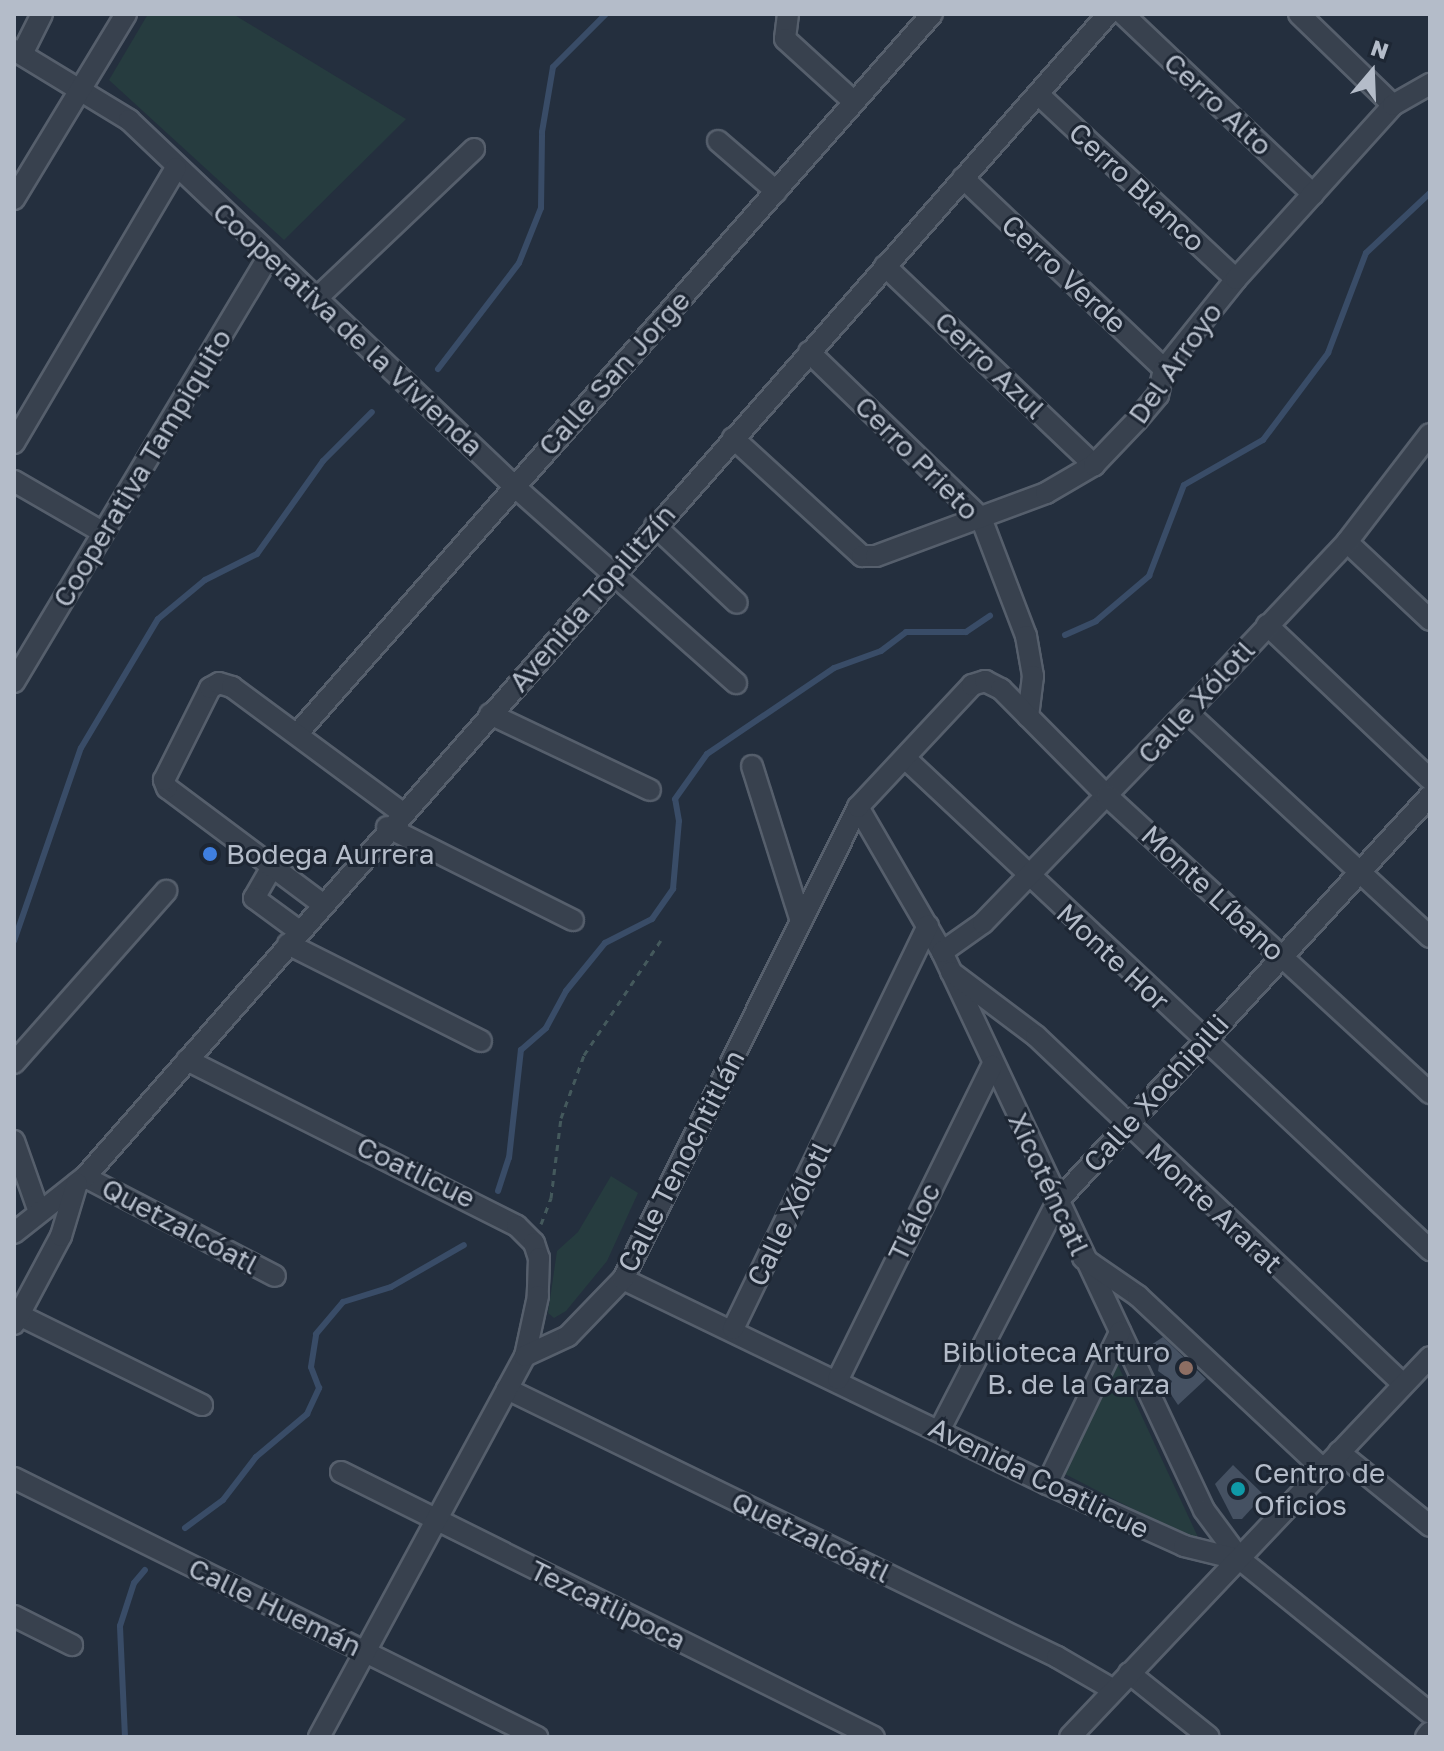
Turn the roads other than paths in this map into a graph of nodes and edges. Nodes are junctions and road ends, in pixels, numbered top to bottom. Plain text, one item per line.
1 (42, 14) edge
2 (126, 14) edge
3 (788, 14) edge
4 (932, 14) edge
5 (1108, 14) edge
6 (1123, 14) edge
7 (1299, 14) edge
8 (18, 52) edge
9 (1430, 84) edge
10 (80, 88) junction
11 (1038, 94) junction
12 (854, 102) junction
13 (1393, 105) junction
14 (718, 141) dead end
15 (474, 149) dead end
16 (176, 168) junction
17 (963, 178) junction
18 (776, 191) junction
19 (1313, 194) junction
20 (14, 199) edge
21 (270, 255) junction
22 (885, 266) junction
23 (1236, 279) junction
24 (316, 299) junction
25 (809, 352) junction
26 (1164, 369) junction
27 (1430, 434) edge
28 (733, 438) junction
29 (14, 443) edge
30 (1094, 465) junction
31 (14, 481) edge
32 (514, 486) junction
33 (981, 518) junction
34 (655, 526) junction
35 (102, 532) junction
36 (1347, 542) junction
37 (611, 575) junction
38 (737, 603) dead end
39 (1430, 620) edge
40 (1267, 625) junction
41 (14, 682) edge
42 (736, 683) dead end
43 (1001, 689) joint
44 (1187, 712) junction
45 (490, 714) junction
46 (1028, 717) junction
47 (297, 734) junction
48 (905, 758) junction
49 (752, 766) dead end
50 (1430, 779) edge
51 (650, 790) dead end
52 (1107, 796) junction
53 (1430, 796) edge
54 (858, 807) junction
55 (394, 820) junction
56 (272, 867) junction
57 (1359, 871) junction
58 (1029, 878) junction
59 (166, 891) dead end
60 (321, 903) junction
61 (573, 920) dead end
62 (801, 921) junction
63 (928, 926) junction
64 (293, 937) junction
65 (1430, 937) edge
66 (942, 952) junction
67 (1282, 957) junction
68 (951, 972) junction
69 (1202, 1040) junction
70 (481, 1041) dead end
71 (187, 1060) junction
72 (14, 1063) edge
73 (992, 1066) junction
74 (1430, 1093) edge
75 (1125, 1126) junction
76 (14, 1141) edge
77 (81, 1180) junction
78 (1057, 1202) junction
79 (39, 1212) junction
80 (14, 1233) edge
81 (1430, 1250) edge
82 (1083, 1258) junction
83 (275, 1276) dead end
84 (623, 1279) junction
85 (16, 1319) edge
86 (733, 1329) junction
87 (1120, 1332) junction
88 (525, 1356) junction
89 (1430, 1357) edge
90 (838, 1379) junction
91 (1403, 1384) junction
92 (507, 1389) junction
93 (202, 1405) dead end
94 (939, 1431) junction
95 (1339, 1452) junction
96 (1323, 1469) junction
97 (341, 1472) dead end
98 (14, 1478) edge
99 (1047, 1484) junction
100 (435, 1519) junction
101 (1430, 1526) edge
102 (1241, 1560) junction
103 (14, 1616) edge
104 (72, 1645) dead end
105 (365, 1652) junction
106 (1129, 1673) junction
107 (1112, 1689) junction
108 (1430, 1713) edge
109 (1430, 1732) edge
110 (319, 1737) edge
111 (537, 1737) edge
112 (874, 1737) edge
113 (1070, 1737) edge
114 (1209, 1737) edge
115 (1426, 1737) edge

1 - 8 street
2 - 10 street
3 - 12 street
4 - 12 street, Calle San Jorge
5 - 11 street, Avenida Topilitzín
6 - 19 street, Cerro Alto
7 - 13 street
8 - 10 street, Cooperativa de la Vivienda
9 - 13 street, Del Arroyo
10 - 16 street, Cooperativa de la Vivienda
10 - 20 street
11 - 17 street, Avenida Topilitzín
11 - 23 street, Cerro Blanco
12 - 18 street, Calle San Jorge
13 - 19 street, Del Arroyo
14 - 18 street
15 - 24 street
16 - 21 street, Cooperativa de la Vivienda
16 - 29 street
17 - 22 street, Avenida Topilitzín
17 - 26 street, Cerro Verde
18 - 32 street, Calle San Jorge
19 - 23 street, Del Arroyo
21 - 24 street, Cooperativa de la Vivienda
21 - 35 street, Cooperativa Tampiquito
22 - 25 street, Avenida Topilitzín
22 - 30 street, Cerro Azul
23 - 26 street, Del Arroyo
24 - 32 street, Cooperativa de la Vivienda
25 - 28 street, Avenida Topilitzín
25 - 33 street, Cerro Prieto
26 - 30 street, Del Arroyo
27 - 36 street, Calle Xólotl
28 - 33 street, Del Arroyo
28 - 34 street, Avenida Topilitzín
30 - 33 street, Del Arroyo
31 - 35 street
32 - 37 street, Cooperativa de la Vivienda
32 - 47 street, Calle San Jorge
33 - 46 street, Cerro Prieto
34 - 37 street, Avenida Topilitzín
34 - 38 street
35 - 41 street, Cooperativa Tampiquito
36 - 39 street
36 - 40 street, Calle Xólotl
37 - 42 street
37 - 45 street, Avenida Topilitzín
40 - 44 street, Calle Xólotl
40 - 50 street
43 - 46 street, Monte Líbano
43 - 48 street, Calle Tenochtitlán
44 - 52 street, Calle Xólotl
44 - 57 street
45 - 51 street
45 - 55 street, Avenida Topilitzín
46 - 52 street, Monte Líbano
47 - 55 street
47 - 56 street
48 - 54 street, Calle Tenochtitlán
48 - 58 street, Monte Hor
49 - 62 street
52 - 58 street, Calle Xólotl
52 - 67 street, Monte Líbano
53 - 57 street, Calle Xochipilli
54 - 62 street, Calle Tenochtitlán
54 - 63 street, Xicoténcatl
55 - 60 street, Avenida Topilitzín
55 - 61 street
56 - 60 street
56 - 64 street
57 - 65 street
57 - 67 street, Calle Xochipilli
58 - 66 street, Calle Xólotl
58 - 69 street, Monte Hor
59 - 72 street
60 - 64 street, Avenida Topilitzín
62 - 84 street, Calle Tenochtitlán
63 - 66 street, Xicoténcatl
63 - 86 street, Calle Xólotl
64 - 70 street
64 - 71 street, Avenida Topilitzín
66 - 68 street, Xicoténcatl
67 - 69 street, Calle Xochipilli
67 - 74 street, Monte Líbano
68 - 73 street, Xicoténcatl
68 - 75 street, Monte Ararat
69 - 75 street, Calle Xochipilli
69 - 81 street, Monte Hor
71 - 77 street, Avenida Topilitzín
71 - 88 street, Coatlicue
73 - 78 street, Xicoténcatl
73 - 90 street, Tláloc
75 - 78 street, Calle Xochipilli
75 - 91 street, Monte Ararat
76 - 79 street
77 - 79 street
77 - 83 street, Quetzalcóatl
77 - 85 street
78 - 82 street, Xicoténcatl
78 - 94 street, Calle Xochipilli
79 - 80 street
82 - 87 street, Xicoténcatl
82 - 96 street
84 - 86 street, Avenida Coatlicue
84 - 88 street, Calle Tenochtitlán
85 - 93 street
86 - 90 street, Avenida Coatlicue
87 - 99 street
87 - 102 street, Xicoténcatl
88 - 92 street
89 - 91 street
90 - 94 street, Avenida Coatlicue
91 - 95 street
92 - 100 street
92 - 107 street, Quetzalcóatl
94 - 99 street, Avenida Coatlicue
95 - 96 street
95 - 101 street
96 - 102 street
97 - 100 street, Tezcatlipoca
98 - 105 street, Calle Huemán
99 - 102 street, Avenida Coatlicue
100 - 105 street
100 - 112 street, Tezcatlipoca
102 - 106 street
102 - 108 street, Avenida Coatlicue
103 - 104 street
105 - 110 street
105 - 111 street, Calle Huemán
106 - 107 street
106 - 114 street
107 - 113 street
109 - 115 street

